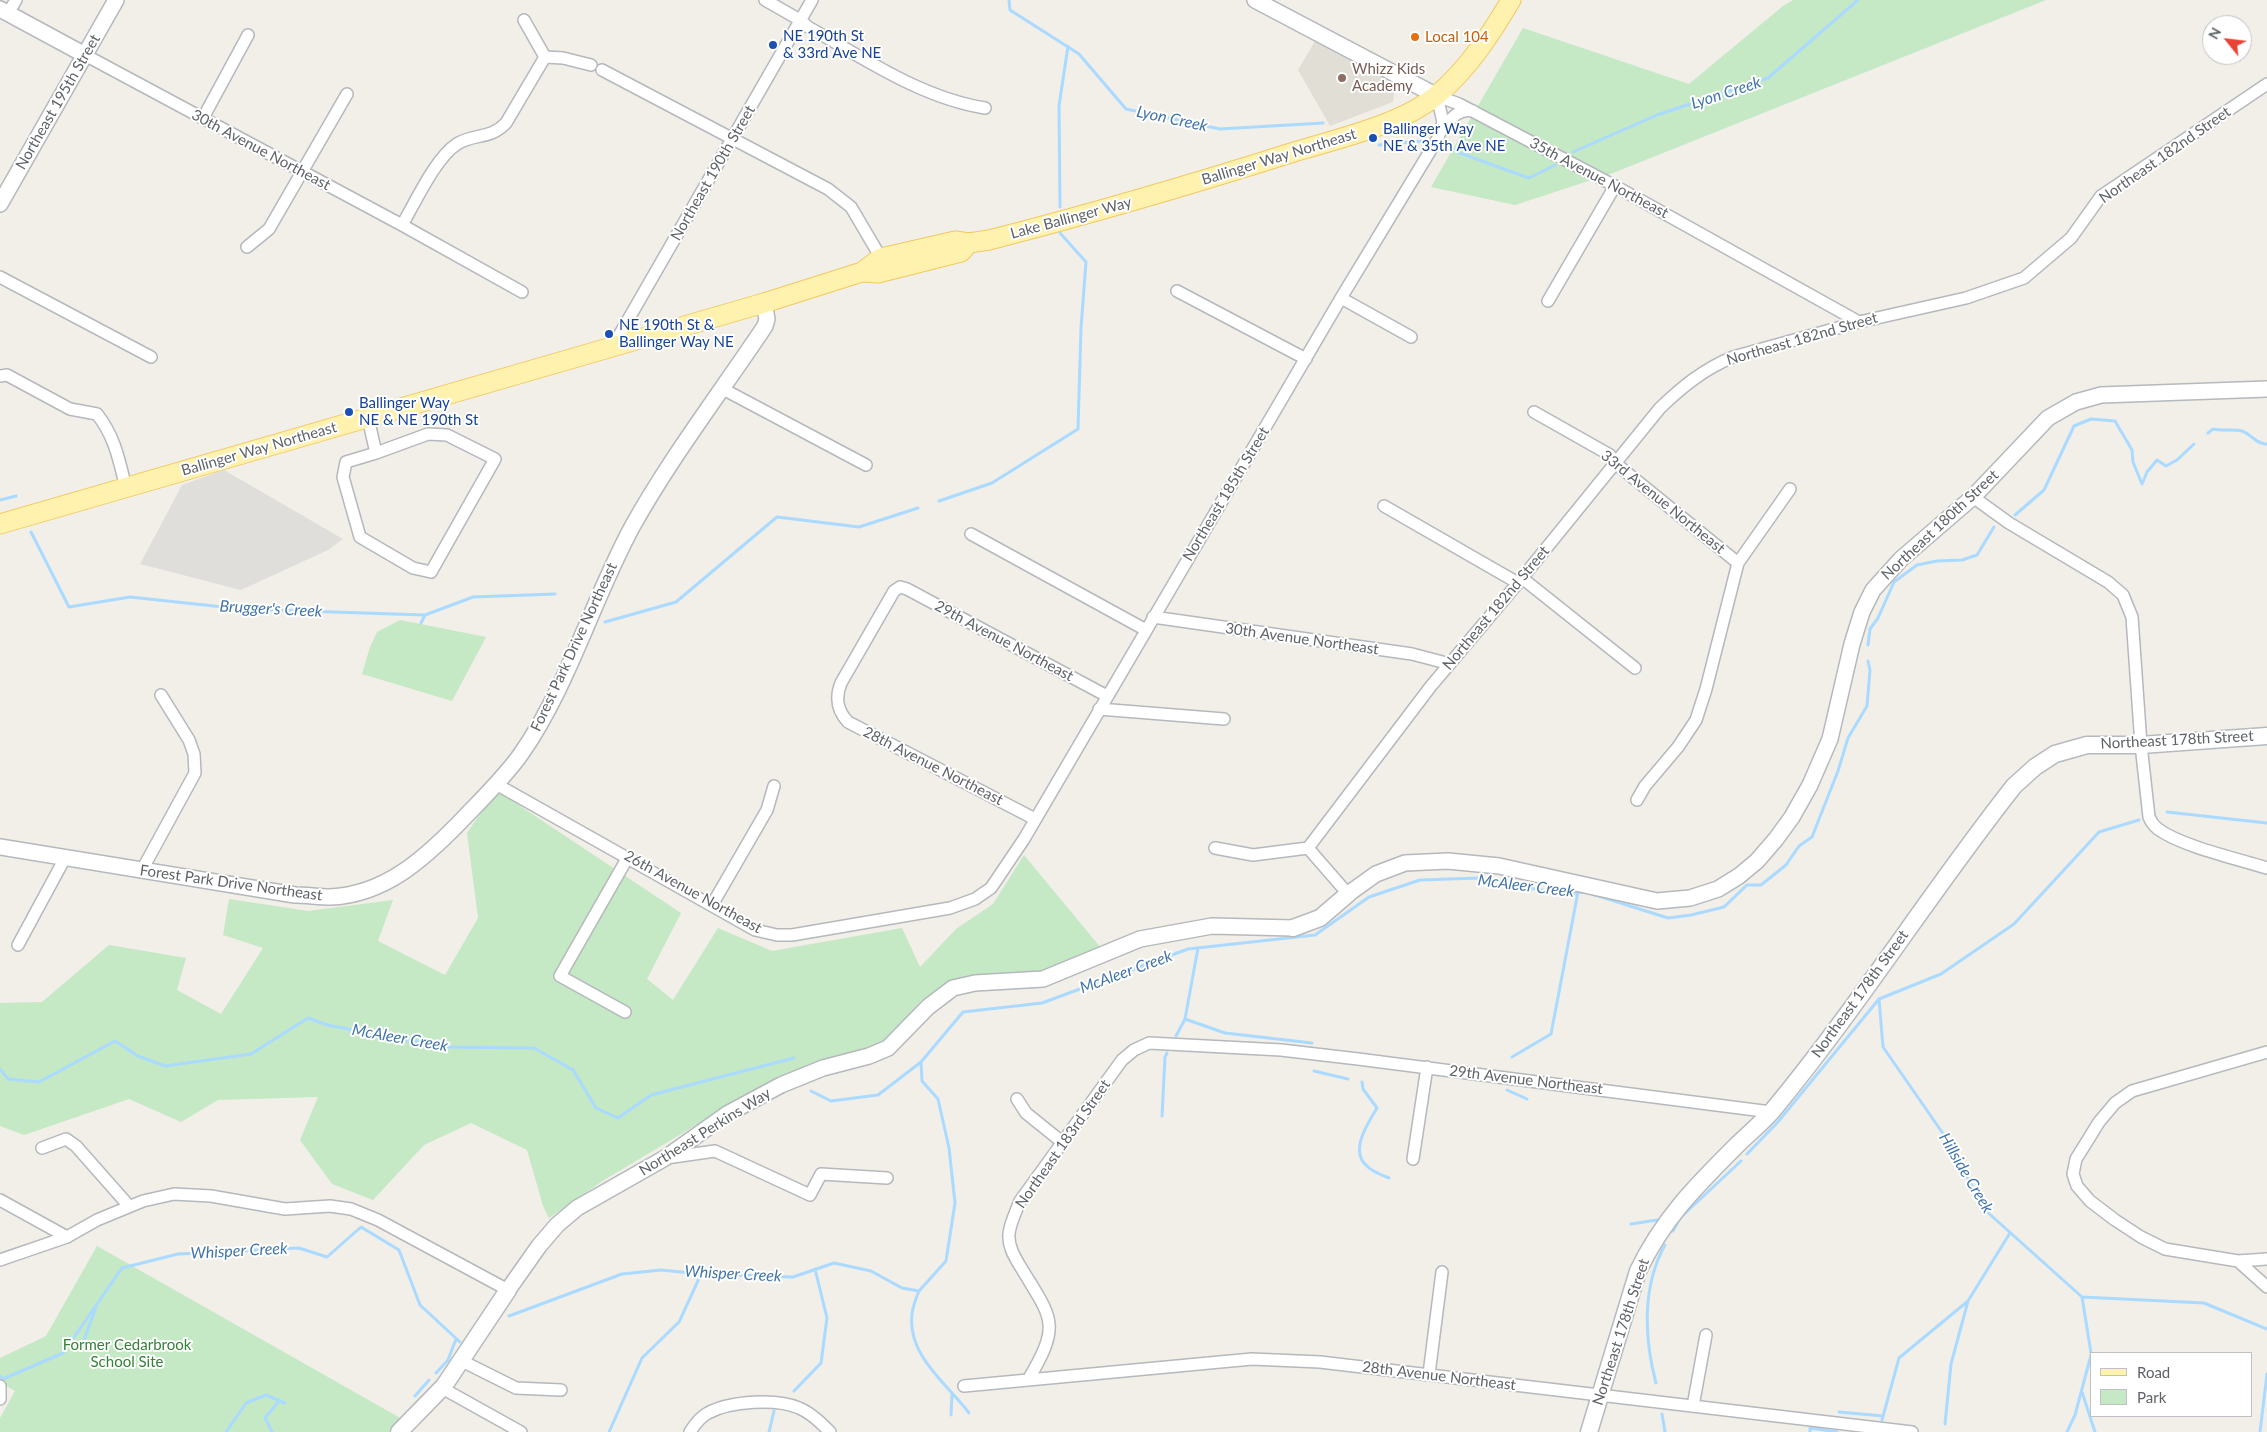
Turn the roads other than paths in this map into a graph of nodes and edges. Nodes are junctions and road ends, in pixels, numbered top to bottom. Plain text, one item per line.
1 (16, 0) edge
2 (116, 0) edge
3 (765, 0) edge
4 (812, 0) edge
5 (1255, 0) edge
6 (1511, 0) edge
7 (4, 11) edge
8 (524, 20) dead end
9 (800, 20) junction
10 (248, 35) dead end
11 (85, 55) junction
12 (545, 57) junction
13 (2267, 84) edge
14 (347, 94) dead end
15 (1437, 96) junction
16 (985, 108) dead end
17 (1474, 112) junction
18 (203, 118) junction
19 (1441, 131) junction
20 (732, 140) junction
21 (302, 172) junction
22 (1615, 186) junction
23 (1172, 190) joint
24 (0, 204) edge
25 (402, 225) junction
26 (969, 244) junction
27 (247, 247) dead end
28 (882, 258) junction
29 (862, 272) junction
30 (0, 276) edge
31 (1177, 291) dead end
32 (522, 292) dead end
33 (1341, 298) junction
34 (1548, 301) dead end
35 (764, 303) junction
36 (1859, 322) junction
37 (1411, 337) dead end
38 (614, 346) junction
39 (151, 357) dead end
40 (1306, 359) junction
41 (0, 376) edge
42 (723, 389) junction
43 (2267, 389) edge
44 (1534, 412) dead end
45 (368, 418) junction
46 (376, 453) junction
47 (1615, 463) junction
48 (866, 465) dead end
49 (126, 488) junction
50 (1790, 489) dead end
51 (1972, 497) junction
52 (1384, 506) dead end
53 (0, 524) edge
54 (971, 534) dead end
55 (1738, 563) junction
56 (1520, 581) junction
57 (1153, 617) junction
58 (1146, 630) junction
59 (1450, 664) junction
60 (1635, 668) dead end
61 (161, 696) dead end
62 (1106, 696) junction
63 (838, 705) joint
64 (1099, 709) junction
65 (1224, 719) dead end
66 (2267, 736) edge
67 (2141, 745) junction
68 (496, 784) junction
69 (774, 786) dead end
70 (1637, 800) dead end
71 (1035, 819) junction
72 (0, 847) edge
73 (1215, 848) dead end
74 (1308, 848) junction
75 (628, 857) junction
76 (65, 858) junction
77 (2267, 868) edge
78 (142, 870) junction
79 (991, 888) joint
80 (1348, 894) junction
81 (712, 905) junction
82 (1293, 928) joint
83 (18, 945) dead end
84 (625, 1012) dead end
85 (1281, 1050) joint
86 (2267, 1052) edge
87 (1427, 1067) junction
88 (1016, 1099) dead end
89 (1771, 1112) junction
90 (1062, 1142) junction
91 (42, 1148) dead end
92 (664, 1158) junction
93 (1413, 1159) dead end
94 (887, 1178) dead end
95 (0, 1200) edge
96 (128, 1206) junction
97 (67, 1237) junction
98 (2267, 1259) edge
99 (0, 1260) edge
100 (2238, 1261) junction
101 (1442, 1272) dead end
102 (2267, 1287) edge
103 (508, 1290) junction
104 (1706, 1335) dead end
105 (462, 1361) junction
106 (1429, 1374) junction
107 (1028, 1380) junction
108 (0, 1386) edge
109 (964, 1386) dead end
110 (442, 1388) junction
111 (561, 1390) dead end
112 (1601, 1396) junction
113 (0, 1399) edge
114 (1693, 1406) junction
115 (399, 1432) edge
116 (521, 1432) edge
117 (690, 1432) edge
118 (830, 1432) edge
119 (1589, 1432) edge
120 (1912, 1432) edge

1 - 7 street
2 - 11 street, Northeast 195th Street
3 - 9 street
4 - 9 street, Northeast 190th Street
5 - 15 street, 35th Avenue Northeast
6 - 15 main road, Ballinger Way Northeast
7 - 11 street, 30th Avenue Northeast
8 - 12 street
9 - 16 street
9 - 20 street, Northeast 190th Street
10 - 18 street
11 - 18 street, 30th Avenue Northeast
11 - 24 street, Northeast 195th Street
12 - 20 street
12 - 25 street
13 - 36 street, Northeast 182nd Street
14 - 21 street
15 - 17 street, 35th Avenue Northeast
15 - 19 street
15 - 23 main road, Ballinger Way Northeast
17 - 19 street, Northeast 185th Street
17 - 22 street, 35th Avenue Northeast
18 - 21 street, 30th Avenue Northeast
19 - 33 street, Northeast 185th Street
20 - 28 street
20 - 38 street, Northeast 190th Street
21 - 25 street, 30th Avenue Northeast
21 - 27 street
22 - 34 street
22 - 36 street, 35th Avenue Northeast
23 - 26 main road, Lake Ballinger Way
25 - 32 street, 30th Avenue Northeast
26 - 28 main road, Lake Ballinger Way
26 - 29 main road, Lake Ballinger Way
28 - 29 main road, Lake Ballinger Way
29 - 35 main road, Ballinger Way Northeast
30 - 39 street
31 - 40 street
33 - 37 street
33 - 40 street, Northeast 185th Street
35 - 38 main road, Ballinger Way Northeast
35 - 42 street, Forest Park Drive Northeast
36 - 47 street, Northeast 182nd Street
38 - 45 main road, Ballinger Way Northeast
40 - 57 street, Northeast 185th Street
41 - 49 street
42 - 48 street
42 - 68 street, Forest Park Drive Northeast
43 - 51 street, Northeast 180th Street
44 - 47 street, 33rd Avenue Northeast
45 - 46 street
45 - 49 main road, Ballinger Way Northeast
46 - 46 street
47 - 55 street, 33rd Avenue Northeast
47 - 56 street, Northeast 182nd Street
49 - 53 main road, Ballinger Way Northeast
50 - 55 street
51 - 67 street
51 - 80 street, Northeast 180th Street
52 - 56 street
54 - 58 street
55 - 70 street
56 - 59 street, Northeast 182nd Street
56 - 60 street
57 - 58 street, Northeast 185th Street
57 - 59 street, 30th Avenue Northeast
58 - 62 street, Northeast 185th Street
59 - 74 street, Northeast 182nd Street
61 - 78 street
62 - 63 street, 29th Avenue Northeast
62 - 64 street, Northeast 185th Street
63 - 71 street, 28th Avenue Northeast
64 - 65 street
64 - 71 street, Northeast 185th Street
66 - 67 main road, Northeast 178th Street
67 - 77 street
67 - 89 main road, Northeast 178th Street
68 - 75 street, 26th Avenue Northeast
68 - 78 street, Forest Park Drive Northeast
69 - 81 street
71 - 79 street, Northeast 185th Street
72 - 76 street, Forest Park Drive Northeast
73 - 74 street
74 - 80 street
75 - 81 street, 26th Avenue Northeast
75 - 84 street
76 - 78 street, Forest Park Drive Northeast
76 - 83 street
79 - 81 street, 26th Avenue Northeast
80 - 82 main road, Northeast Perkins Way
82 - 92 street, Northeast Perkins Way
85 - 87 street, 29th Avenue Northeast
85 - 90 street, Northeast 183rd Street
86 - 100 street
87 - 89 street, 29th Avenue Northeast
87 - 93 street
88 - 90 street
89 - 112 main road, Northeast 178th Street
90 - 107 street, Northeast 183rd Street
91 - 96 street
92 - 94 street
92 - 103 street, Northeast Perkins Way
95 - 97 street
96 - 97 street
96 - 103 street
97 - 99 street
98 - 100 street
100 - 102 street
101 - 106 street
103 - 105 main road, Northeast Perkins Way
104 - 114 street
105 - 110 main road, Northeast Perkins Way
105 - 111 street
106 - 107 street, 28th Avenue Northeast
106 - 112 street, 28th Avenue Northeast
107 - 109 street, 28th Avenue Northeast
108 - 113 street
110 - 115 main road, Northeast Perkins Way
110 - 116 street
112 - 114 street, 28th Avenue Northeast
112 - 119 main road, Northeast 178th Street
114 - 120 street, 28th Avenue Northeast
117 - 118 street

